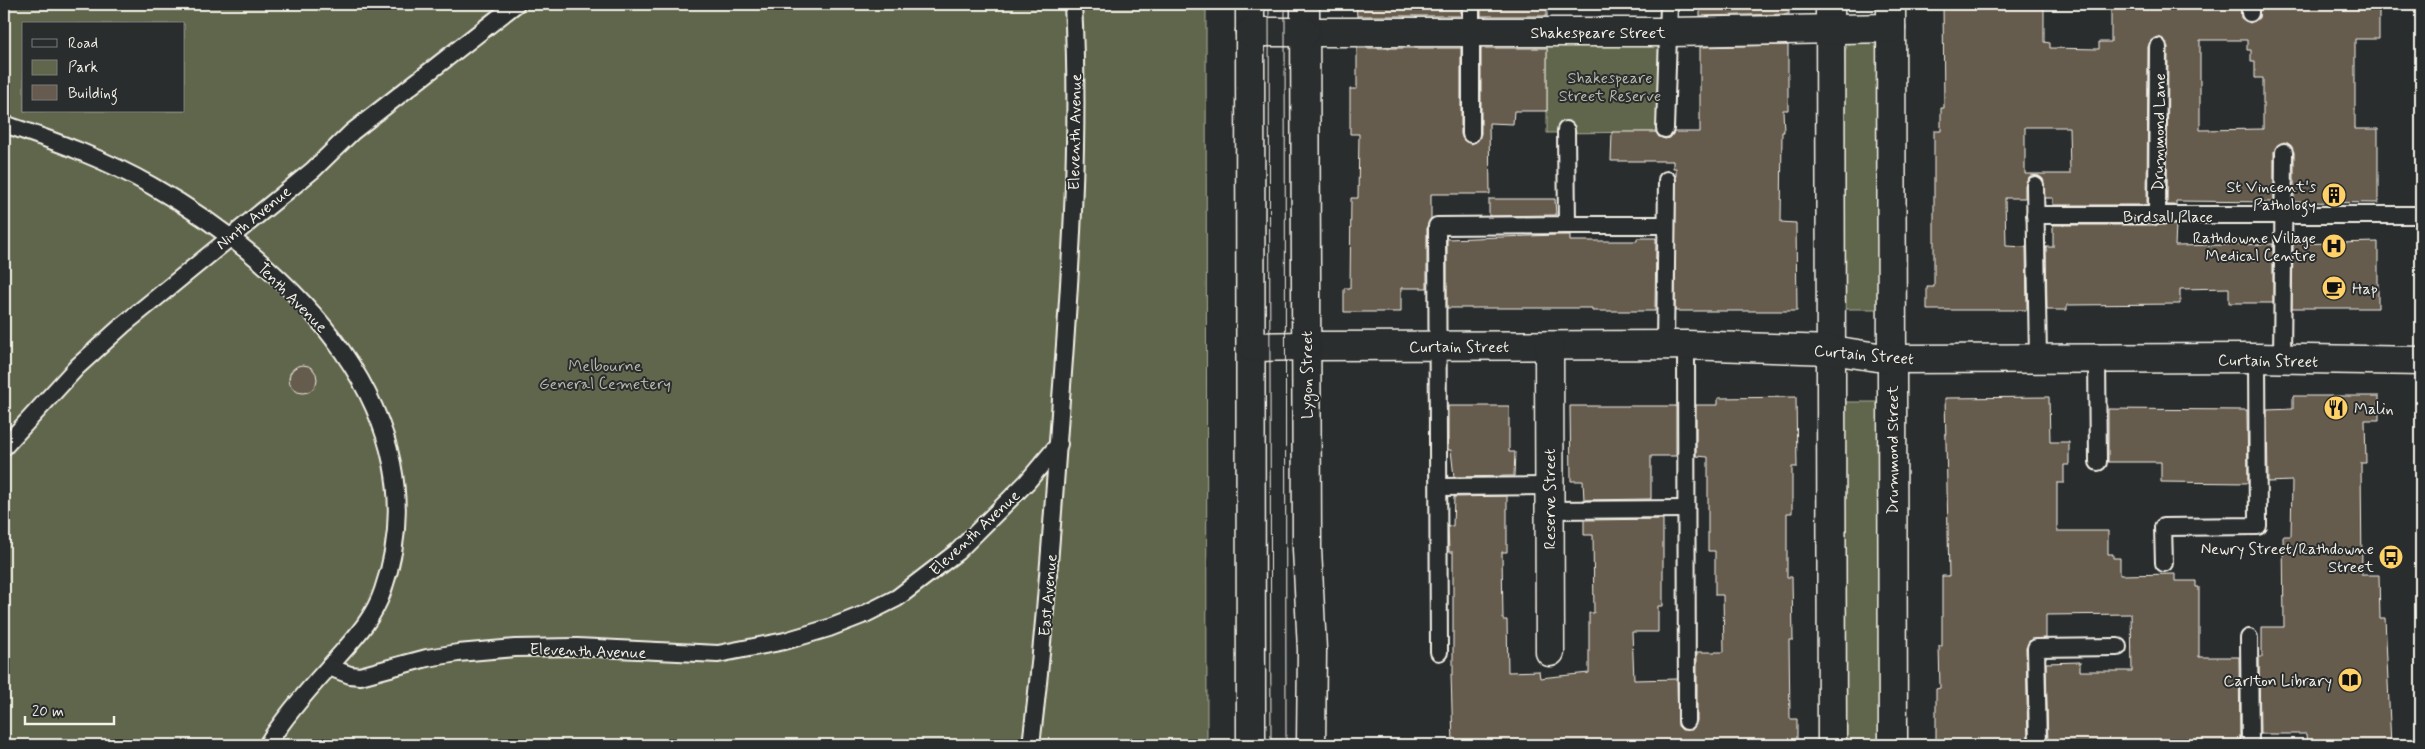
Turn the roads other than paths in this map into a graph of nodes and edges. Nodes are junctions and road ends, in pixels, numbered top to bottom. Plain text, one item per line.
1 (516, 4) edge
2 (1073, 4) edge
3 (1250, 4) edge
4 (1305, 4) edge
5 (1471, 4) edge
6 (1669, 4) edge
7 (1830, 16) edge
8 (1891, 16) edge
9 (1250, 32) junction
10 (1305, 32) junction
11 (1669, 32) junction
12 (1471, 33) junction
13 (2158, 47) dead end
14 (4, 124) edge
15 (1665, 129) dead end
16 (1566, 130) dead end
17 (1471, 134) dead end
18 (2284, 152) dead end
19 (1667, 180) dead end
20 (2035, 185) dead end
21 (2035, 215) junction
22 (2421, 215) edge
23 (2157, 216) junction
24 (2284, 216) junction
25 (1567, 225) junction
26 (1665, 225) junction
27 (228, 237) junction
28 (1306, 346) junction
29 (1438, 346) junction
30 (1549, 346) junction
31 (1675, 346) junction
32 (1252, 347) junction
33 (1831, 350) junction
34 (2038, 358) junction
35 (2098, 358) junction
36 (1891, 359) junction
37 (2270, 359) junction
38 (2421, 361) edge
39 (1059, 444) junction
40 (4, 447) edge
41 (2098, 462) dead end
42 (1438, 487) junction
43 (1549, 498) junction
44 (1686, 509) junction
45 (2164, 562) dead end
46 (2249, 638) dead end
47 (2118, 647) dead end
48 (1439, 652) dead end
49 (1550, 652) dead end
50 (329, 667) junction
51 (1687, 721) dead end
52 (267, 745) edge
53 (1031, 745) edge
54 (1251, 745) edge
55 (1311, 745) edge
56 (1832, 745) edge
57 (1893, 745) edge
58 (2038, 745) edge
59 (2250, 745) edge

1 - 27 lane, Ninth Avenue
2 - 39 lane, Eleventh Avenue
3 - 9 street
4 - 10 street, Lygon Street
5 - 12 lane
6 - 11 lane
7 - 8 street, Shakespeare Street
7 - 11 street, Shakespeare Street
7 - 33 street
8 - 36 street, Drummond Street
9 - 10 street, Shakespeare Street
9 - 32 street
10 - 12 street, Shakespeare Street
10 - 28 street, Lygon Street
11 - 12 street, Shakespeare Street
11 - 15 lane
12 - 17 lane
13 - 23 lane, Drummond Lane
14 - 27 lane, Tenth Avenue
16 - 25 lane
18 - 24 lane
19 - 26 lane
20 - 21 lane
21 - 23 lane, Birdsall Place
21 - 34 lane
22 - 24 lane, Birdsall Place
23 - 24 lane, Birdsall Place
24 - 37 lane
25 - 26 lane
25 - 29 lane
26 - 31 lane
27 - 40 lane, Ninth Avenue
27 - 50 lane, Tenth Avenue
28 - 29 street, Curtain Street
28 - 32 street, Curtain Street
28 - 55 street, Lygon Street
29 - 30 street, Curtain Street
29 - 42 lane
30 - 31 street, Curtain Street
30 - 43 street, Reserve Street
31 - 33 street, Curtain Street
31 - 44 lane
32 - 54 street
33 - 36 street, Curtain Street
33 - 56 street
34 - 35 street, Curtain Street
34 - 36 street, Curtain Street
35 - 37 street, Curtain Street
35 - 41 lane
36 - 57 street, Drummond Street
37 - 38 street, Curtain Street
37 - 45 lane
39 - 50 lane, Eleventh Avenue
39 - 53 lane, East Avenue
42 - 43 lane
42 - 48 lane
43 - 44 lane
43 - 49 street, Reserve Street
44 - 51 lane
46 - 59 lane
47 - 58 lane
50 - 52 lane, Tenth Avenue

